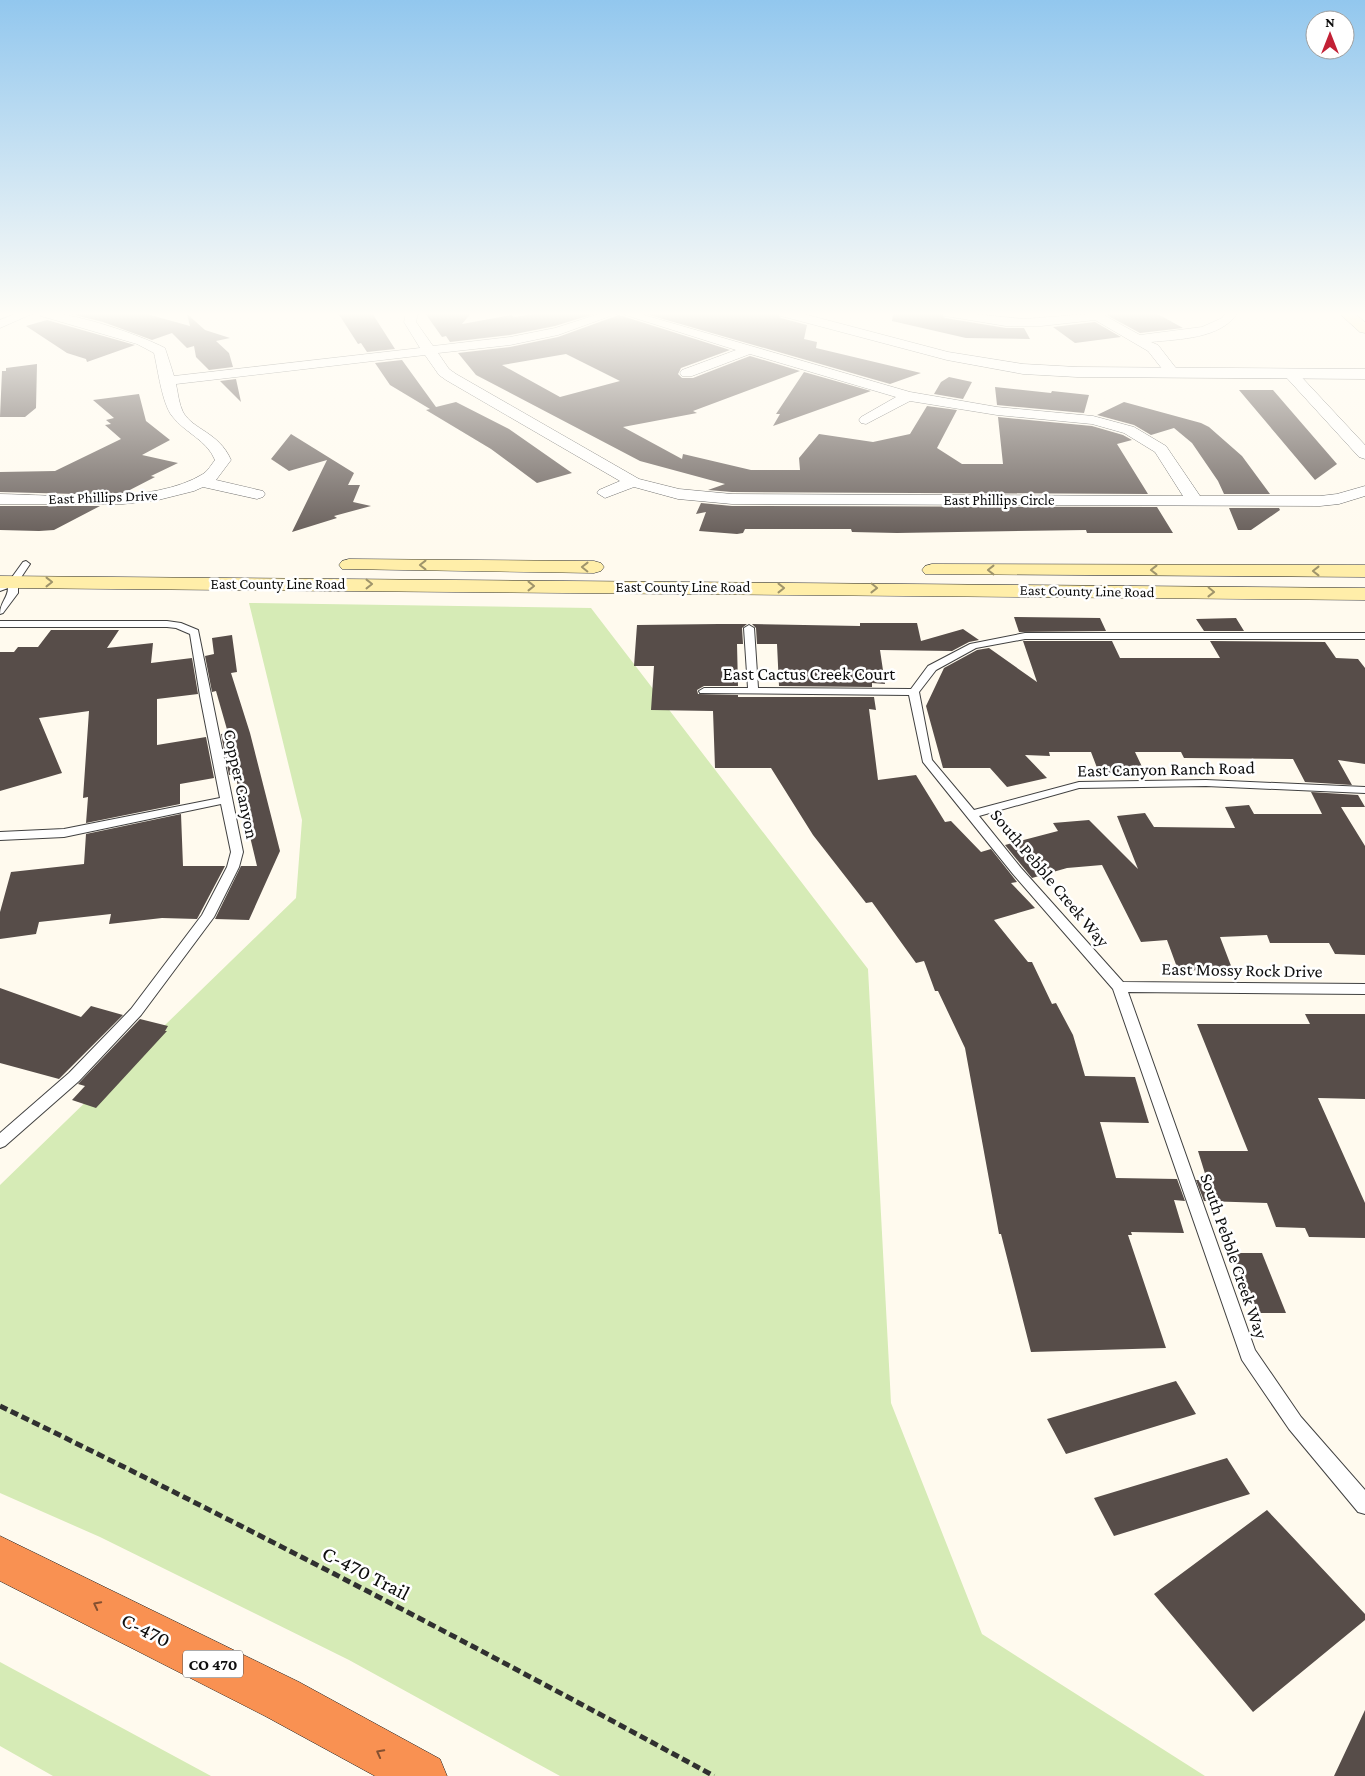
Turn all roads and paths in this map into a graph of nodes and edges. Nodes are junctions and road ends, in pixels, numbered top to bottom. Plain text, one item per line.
1 (172, 396) edge
2 (484, 396) edge
3 (908, 396) joint
4 (1311, 396) edge
5 (866, 420) dead end
6 (1365, 454) edge
7 (203, 482) junction
8 (633, 482) junction
9 (1365, 491) edge
10 (605, 493) dead end
11 (256, 494) dead end
12 (0, 499) edge
13 (1195, 501) junction
14 (0, 564) edge
15 (26, 564) junction
16 (163, 565) dead end
17 (330, 565) dead end
18 (610, 567) dead end
19 (916, 570) dead end
20 (1365, 571) edge
21 (4, 584) edge
22 (1365, 594) edge
23 (0, 610) edge
24 (0, 624) edge
25 (749, 628) dead end
26 (1365, 636) edge
27 (704, 690) dead end
28 (753, 691) junction
29 (914, 692) junction
30 (1365, 790) edge
31 (225, 800) junction
32 (971, 815) junction
33 (0, 836) edge
34 (1119, 987) junction
35 (1365, 989) edge
36 (0, 1142) edge
37 (0, 1406) edge
38 (1365, 1505) edge
39 (0, 1558) edge
40 (423, 1776) edge
41 (714, 1776) edge

1 - 7 street, East Phillips Drive
2 - 8 street, East Phillips Circle
3 - 5 street
3 - 13 street
4 - 6 street
7 - 11 street
7 - 12 street, East Phillips Drive
8 - 10 street
8 - 13 street, East Phillips Circle
9 - 13 street, East Phillips Circle
14 - 15 main road
15 - 16 main road
15 - 21 lane
18 -> 17 main road, East County Line Road
20 -> 19 main road, East County Line Road
21 -> 22 main road, East County Line Road
21 - 23 lane
24 - 31 lane, Copper Canyon
25 - 28 lane
26 - 29 lane
27 - 28 lane, East Cactus Creek Court
28 - 29 lane, East Cactus Creek Court
29 - 32 lane, South Pebble Creek Way
30 - 32 lane, East Canyon Ranch Road
31 - 33 lane
31 - 36 lane, Copper Canyon
32 - 34 lane, South Pebble Creek Way
34 - 35 lane, East Mossy Rock Drive
34 - 38 lane, South Pebble Creek Way
37 - 41 path, C-470 Trail
40 -> 39 highway, C-470 / CO 470

